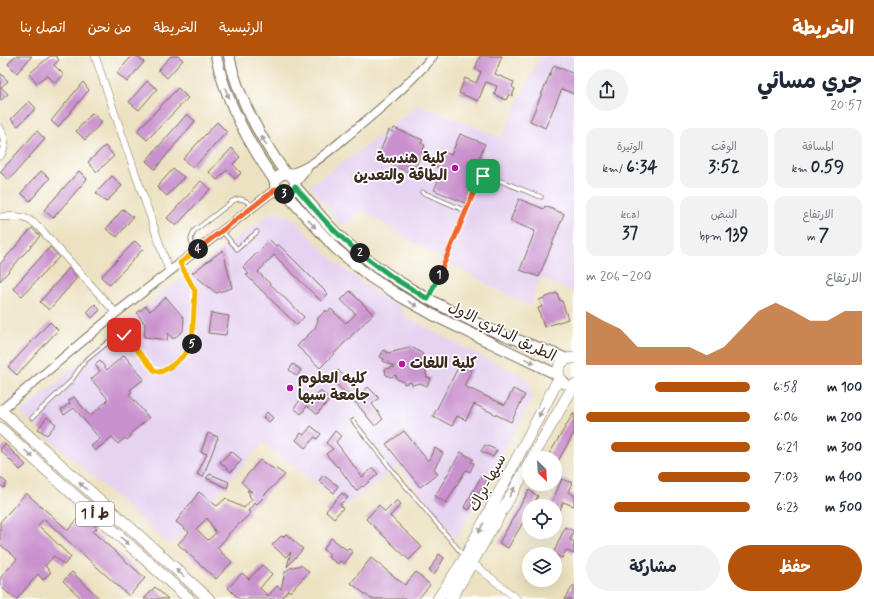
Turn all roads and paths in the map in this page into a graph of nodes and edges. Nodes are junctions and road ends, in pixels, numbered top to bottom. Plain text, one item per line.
1 (95, 56) edge
2 (216, 56) edge
3 (228, 56) edge
4 (433, 56) edge
5 (0, 128) edge
6 (0, 156) edge
7 (308, 167) junction
8 (287, 174) junction
9 (275, 185) junction
10 (295, 185) junction
11 (422, 192) dead end
12 (286, 194) junction
13 (541, 197) dead end
14 (253, 206) junction
15 (466, 211) junction
16 (0, 217) edge
17 (222, 230) junction
18 (257, 232) dead end
19 (194, 252) junction
20 (180, 263) junction
21 (169, 271) junction
22 (428, 299) junction
23 (116, 313) junction
24 (572, 357) edge
25 (559, 376) junction
26 (574, 385) edge
27 (0, 411) edge
28 (32, 418) dead end
29 (354, 420) dead end
30 (0, 428) edge
31 (536, 451) edge
32 (522, 475) edge
33 (469, 561) junction
34 (189, 599) edge
35 (209, 599) edge
36 (438, 599) edge
37 (451, 599) edge
38 (517, 599) edge

1 - 21 street
2 -> 9 main road
8 -> 3 main road
4 - 7 street
5 - 6 street
7 - 8 street
7 - 10 street
8 - 9 main road
8 - 10 main road
9 - 12 main road
9 - 14 street
10 - 12 main road
10 - 22 main road, الطريق الدائري الاول
11 - 15 lane
12 -> 25 main road, الطريق الدائري الاول
13 - 15 lane
14 - 17 street
14 - 19 lane
15 - 22 lane
16 - 23 street
17 - 18 lane
17 - 19 street
19 - 20 street
20 - 21 street
20 - 28 lane
21 - 23 street
22 - 24 main road, الطريق الدائري الاول
23 - 27 street
24 - 25 highway, سبها-براك
25 - 26 highway
25 -> 33 highway, سبها-براك
26 - 31 highway, سبها-براك
35 -> 27 highway
29 - 33 lane
30 -> 34 highway, ط أ 1
33 -> 32 highway, سبها-براك
33 - 36 highway, سبها-براك
33 - 37 highway, سبها-براك
33 - 38 street

